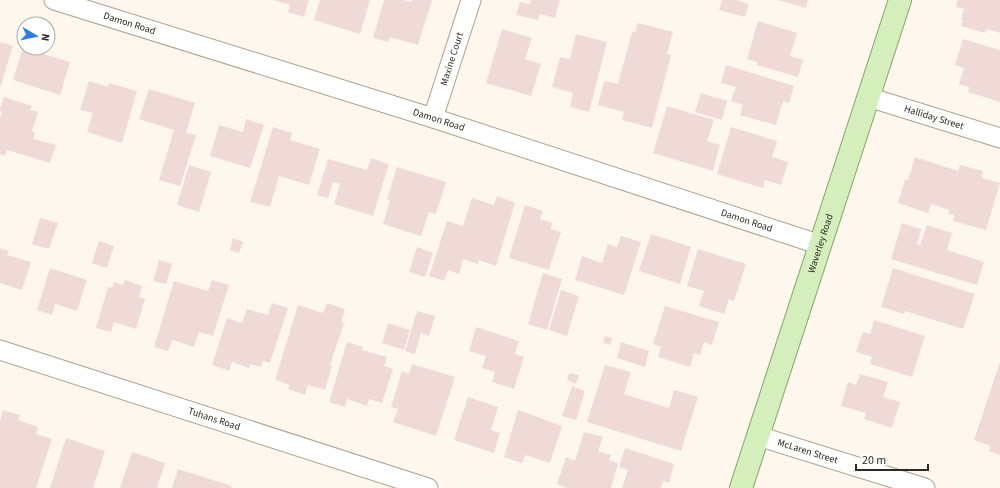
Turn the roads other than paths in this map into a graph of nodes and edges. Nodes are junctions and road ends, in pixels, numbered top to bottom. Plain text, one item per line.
1 (54, 0) edge
2 (471, 0) edge
3 (900, 0) edge
4 (95, 6) edge
5 (868, 97) junction
6 (434, 118) junction
7 (1000, 138) edge
8 (821, 245) junction
9 (0, 350) edge
10 (758, 436) junction
11 (428, 488) edge
12 (741, 488) edge
13 (925, 488) edge

1 - 4 street, Damon Road
2 - 6 street, Maxine Court
3 - 5 main road, Waverley Road
4 - 6 street, Damon Road
5 - 7 street, Halliday Street
5 - 8 main road, Waverley Road
6 - 8 street, Damon Road
8 - 10 main road, Waverley Road
9 - 11 street, Tuhans Road
10 - 12 main road, Waverley Road
10 - 13 street, McLaren Street

